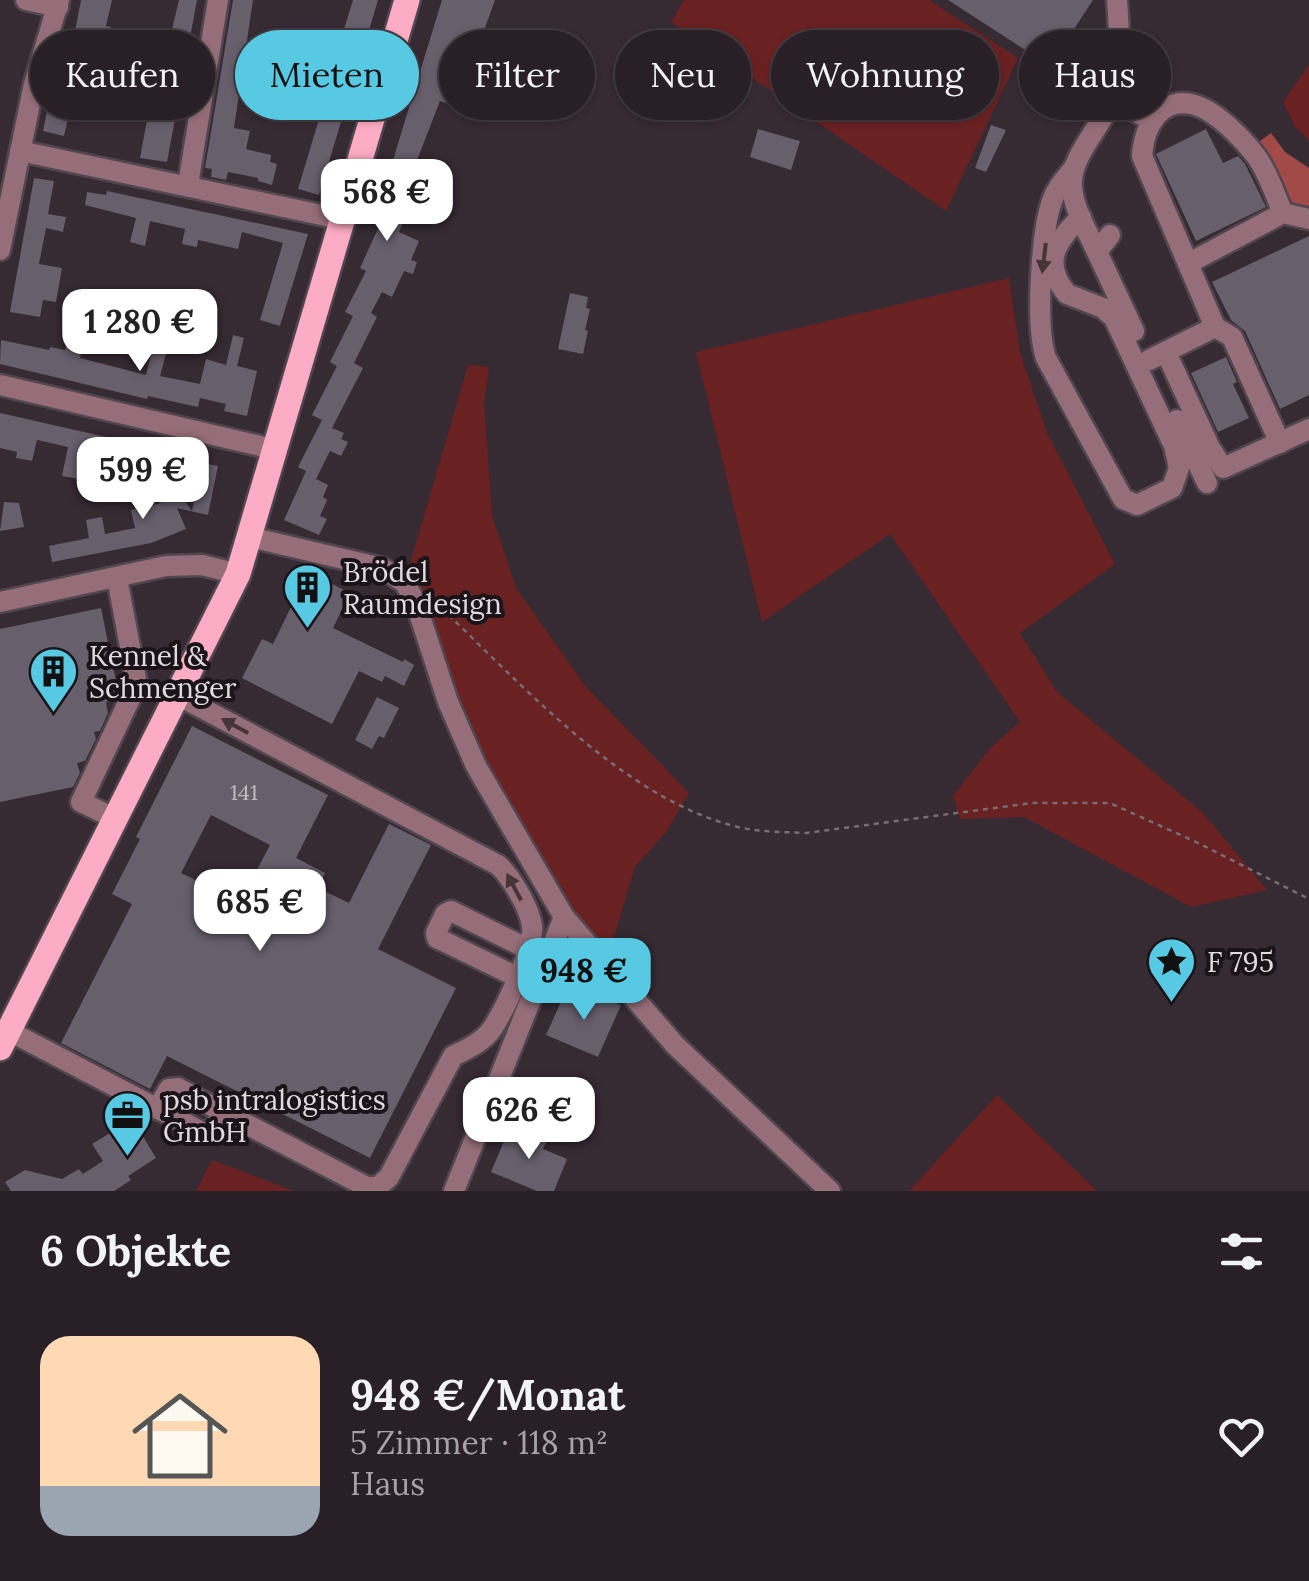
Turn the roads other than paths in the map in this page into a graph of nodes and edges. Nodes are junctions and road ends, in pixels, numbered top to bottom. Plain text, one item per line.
1 (26, 0) edge
2 (218, 0) edge
3 (407, 0) edge
4 (1118, 0) edge
5 (58, 3) edge
6 (1119, 30) edge
7 (1171, 106) edge
8 (1100, 120) edge
9 (1150, 120) edge
10 (20, 150) junction
11 (1074, 168) junction
12 (188, 185) junction
13 (1283, 214) junction
14 (1082, 217) junction
15 (1309, 219) edge
16 (344, 220) junction
17 (0, 250) edge
18 (1189, 263) junction
19 (1215, 327) junction
20 (1157, 356) junction
21 (0, 385) edge
22 (1309, 429) edge
23 (1280, 443) junction
24 (277, 450) junction
25 (1207, 483) dead end
26 (250, 536) junction
27 (238, 574) junction
28 (117, 578) junction
29 (0, 602) edge
30 (178, 696) junction
31 (116, 819) junction
32 (564, 917) junction
33 (530, 950) junction
34 (517, 976) junction
35 (4, 1040) edge
36 (459, 1186) edge
37 (830, 1191) edge

1 - 5 street
2 - 12 street
3 - 16 main road
4 - 6 street
5 - 10 street
7 - 13 street
8 - 11 street
9 - 18 street
10 - 12 street
10 - 17 street
11 - 14 street
11 -> 14 street
12 - 16 street
13 - 15 street
13 - 18 street
14 - 20 street
16 - 24 main road
18 - 19 street
19 - 20 street
19 - 23 street
20 - 23 street
20 - 25 street
21 - 24 street
22 - 23 street
24 - 26 main road
26 - 27 main road
26 - 32 street
27 - 28 street
27 - 30 main road
28 - 29 street
28 - 31 street
30 - 31 main road
33 -> 30 street
31 - 35 main road
32 - 36 street
32 - 37 street
33 - 34 street
33 - 34 street
34 - 35 street

